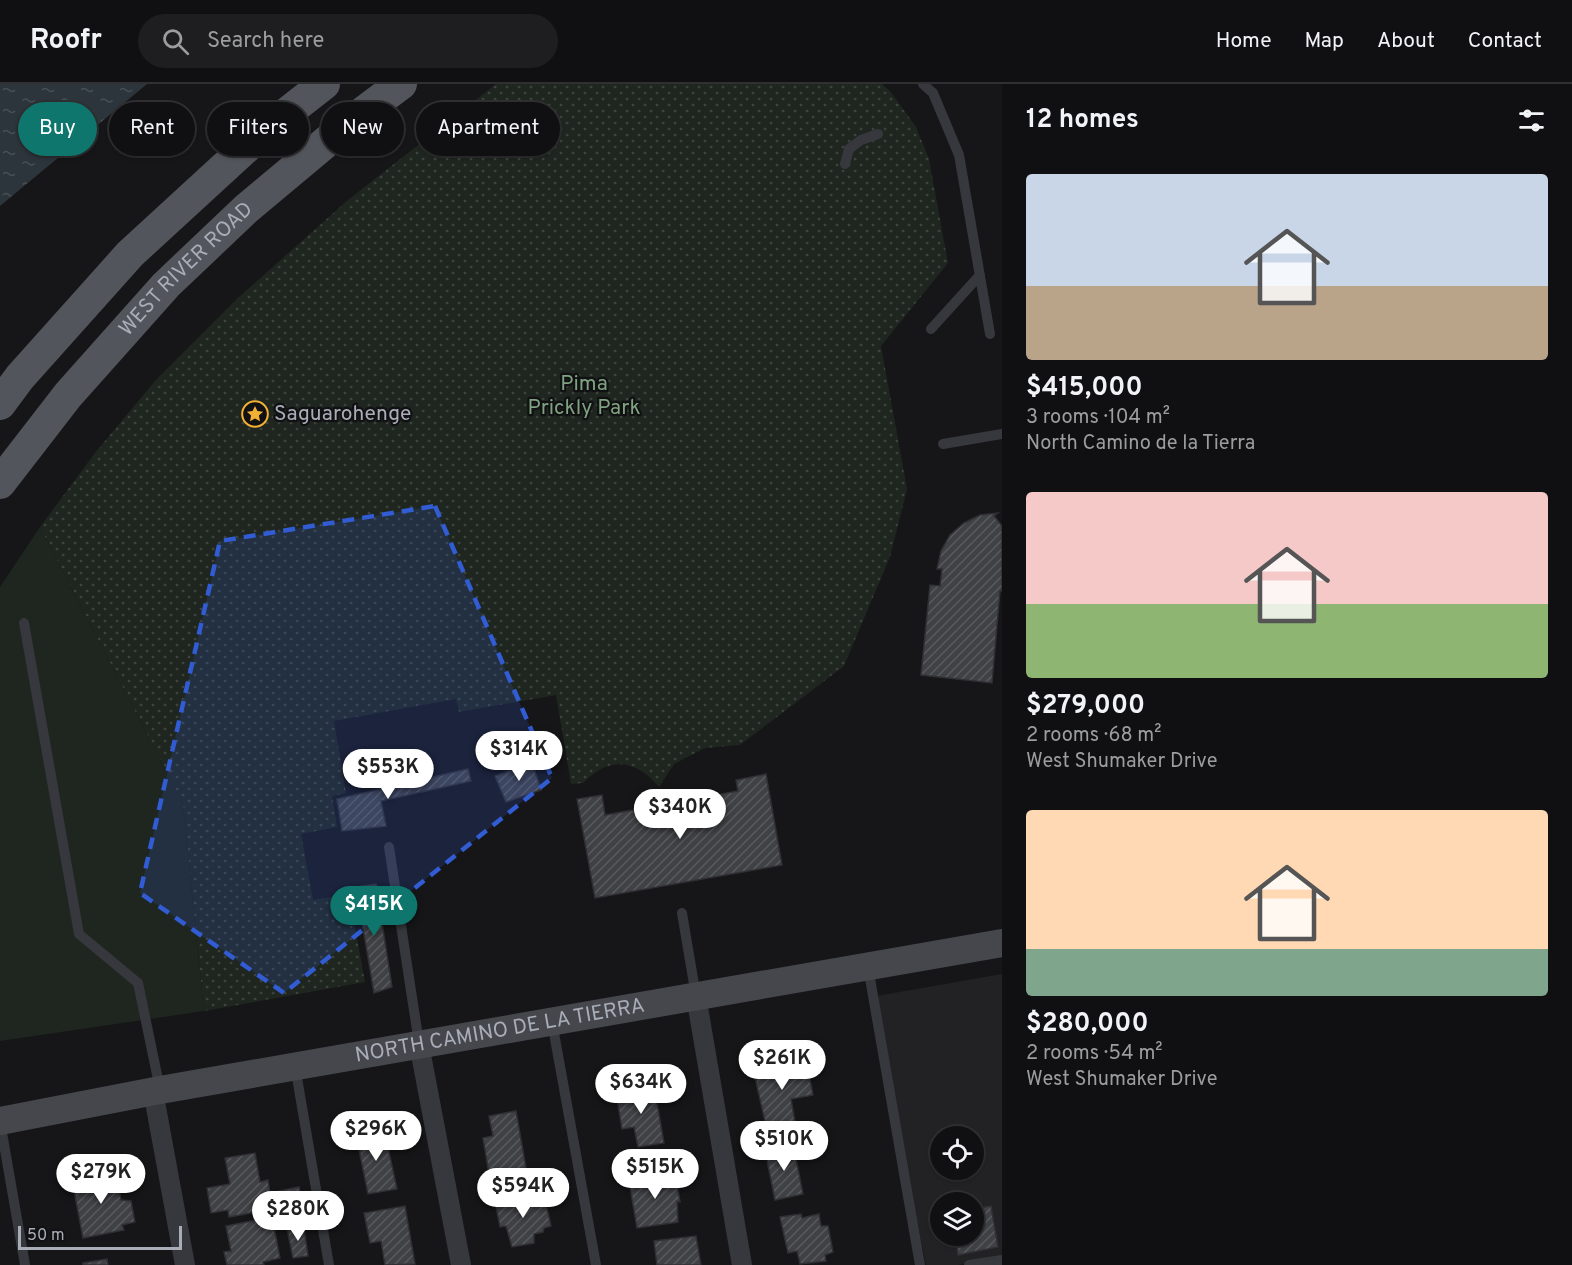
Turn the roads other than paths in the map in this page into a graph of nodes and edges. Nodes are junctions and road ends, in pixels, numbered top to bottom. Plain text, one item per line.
1 (324, 84) edge
2 (401, 84) edge
3 (923, 84) edge
4 (878, 134) dead end
5 (845, 164) dead end
6 (980, 275) junction
7 (931, 329) dead end
8 (990, 334) dead end
9 (0, 404) edge
10 (1002, 434) edge
11 (943, 444) dead end
12 (0, 483) edge
13 (24, 623) dead end
14 (389, 847) dead end
15 (682, 913) dead end
16 (1002, 944) edge
17 (868, 966) junction
18 (696, 996) junction
19 (552, 1021) junction
20 (419, 1044) junction
21 (295, 1066) junction
22 (157, 1091) junction
23 (0, 1120) edge
24 (1002, 1260) edge
25 (25, 1265) edge
26 (185, 1265) edge
27 (329, 1265) edge
28 (461, 1265) edge
29 (596, 1265) edge
30 (742, 1265) edge
31 (920, 1265) edge
32 (969, 1265) edge

1 - 9 main road
2 - 12 main road, WEST RIVER ROAD
3 - 6 lane
4 - 5 lane
6 - 7 lane
6 - 8 lane
10 - 11 lane
13 - 22 lane
14 - 20 lane
15 - 18 lane
16 - 17 street, NORTH CAMINO DE LA TIERRA
17 - 18 street, NORTH CAMINO DE LA TIERRA
17 - 31 lane
18 - 19 street, NORTH CAMINO DE LA TIERRA
18 - 30 street
19 - 20 street, NORTH CAMINO DE LA TIERRA
19 - 29 lane
20 - 21 street, NORTH CAMINO DE LA TIERRA
20 - 28 street
21 - 22 street, NORTH CAMINO DE LA TIERRA
21 - 27 lane
22 - 23 street, NORTH CAMINO DE LA TIERRA
22 - 26 street
23 - 25 lane
24 - 32 lane

